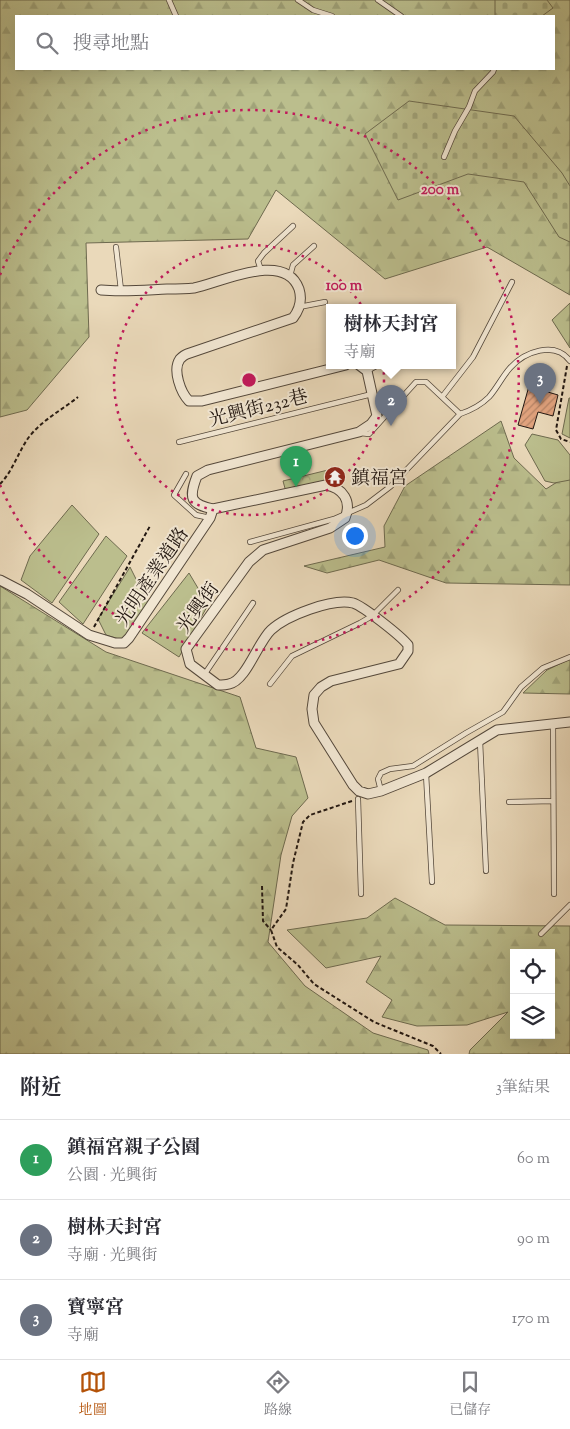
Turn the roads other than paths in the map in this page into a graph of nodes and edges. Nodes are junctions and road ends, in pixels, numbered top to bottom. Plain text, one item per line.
1 (170, 0) edge
2 (298, 0) edge
3 (378, 0) edge
4 (176, 15) edge
5 (329, 15) edge
6 (400, 15) edge
7 (494, 70) edge
8 (444, 157) dead end
9 (293, 226) dead end
10 (314, 246) dead end
11 (116, 247) dead end
12 (261, 270) junction
13 (290, 276) junction
14 (512, 282) dead end
15 (102, 290) dead end
16 (121, 292) junction
17 (325, 302) dead end
18 (299, 307) junction
19 (569, 360) edge
20 (330, 369) edge
21 (364, 369) edge
22 (371, 369) edge
23 (367, 371) junction
24 (372, 394) junction
25 (442, 397) junction
26 (460, 414) junction
27 (359, 432) junction
28 (179, 442) dead end
29 (186, 474) dead end
30 (214, 509) junction
31 (347, 514) junction
32 (210, 518) junction
33 (250, 542) dead end
34 (0, 580) edge
35 (398, 590) dead end
36 (254, 603) dead end
37 (372, 616) junction
38 (570, 658) edge
39 (204, 675) junction
40 (270, 684) dead end
41 (570, 722) edge
42 (553, 723) junction
43 (480, 741) junction
44 (426, 772) junction
45 (380, 791) junction
46 (358, 799) road end
47 (553, 801) junction
48 (510, 802) dead end
49 (486, 871) dead end
50 (432, 882) dead end
51 (361, 894) dead end
52 (554, 894) dead end
53 (570, 905) edge
54 (541, 934) dead end

1 - 4 lane
2 - 5 lane
3 - 6 lane
7 - 8 lane
9 - 12 lane
10 - 13 lane
11 - 16 lane
12 - 13 street
12 - 16 street
13 - 18 street
14 - 25 lane
15 - 16 street
17 - 18 lane
18 - 20 street
19 - 26 lane
21 - 23 street
22 - 23 lane
23 - 24 street
24 - 27 street
24 - 28 lane, 光興街232巷
25 - 26 lane
25 - 27 lane
26 - 31 lane
27 - 30 street
29 - 32 lane
30 - 31 street
30 - 32 street, 光明產業道路
31 - 33 lane
31 - 39 street, 光興街
32 - 34 street, 光明產業道路
35 - 37 lane
36 - 39 lane
37 - 39 street, 光興街
37 - 40 lane
37 - 45 street, 光興街
38 - 45 lane
41 - 42 street, 光興街
42 - 43 street, 光興街
42 - 47 lane
43 - 44 street, 光興街
43 - 49 lane
44 - 45 street, 光興街
44 - 50 lane
46 - 51 lane
47 - 48 lane
47 - 52 lane
53 - 54 lane

